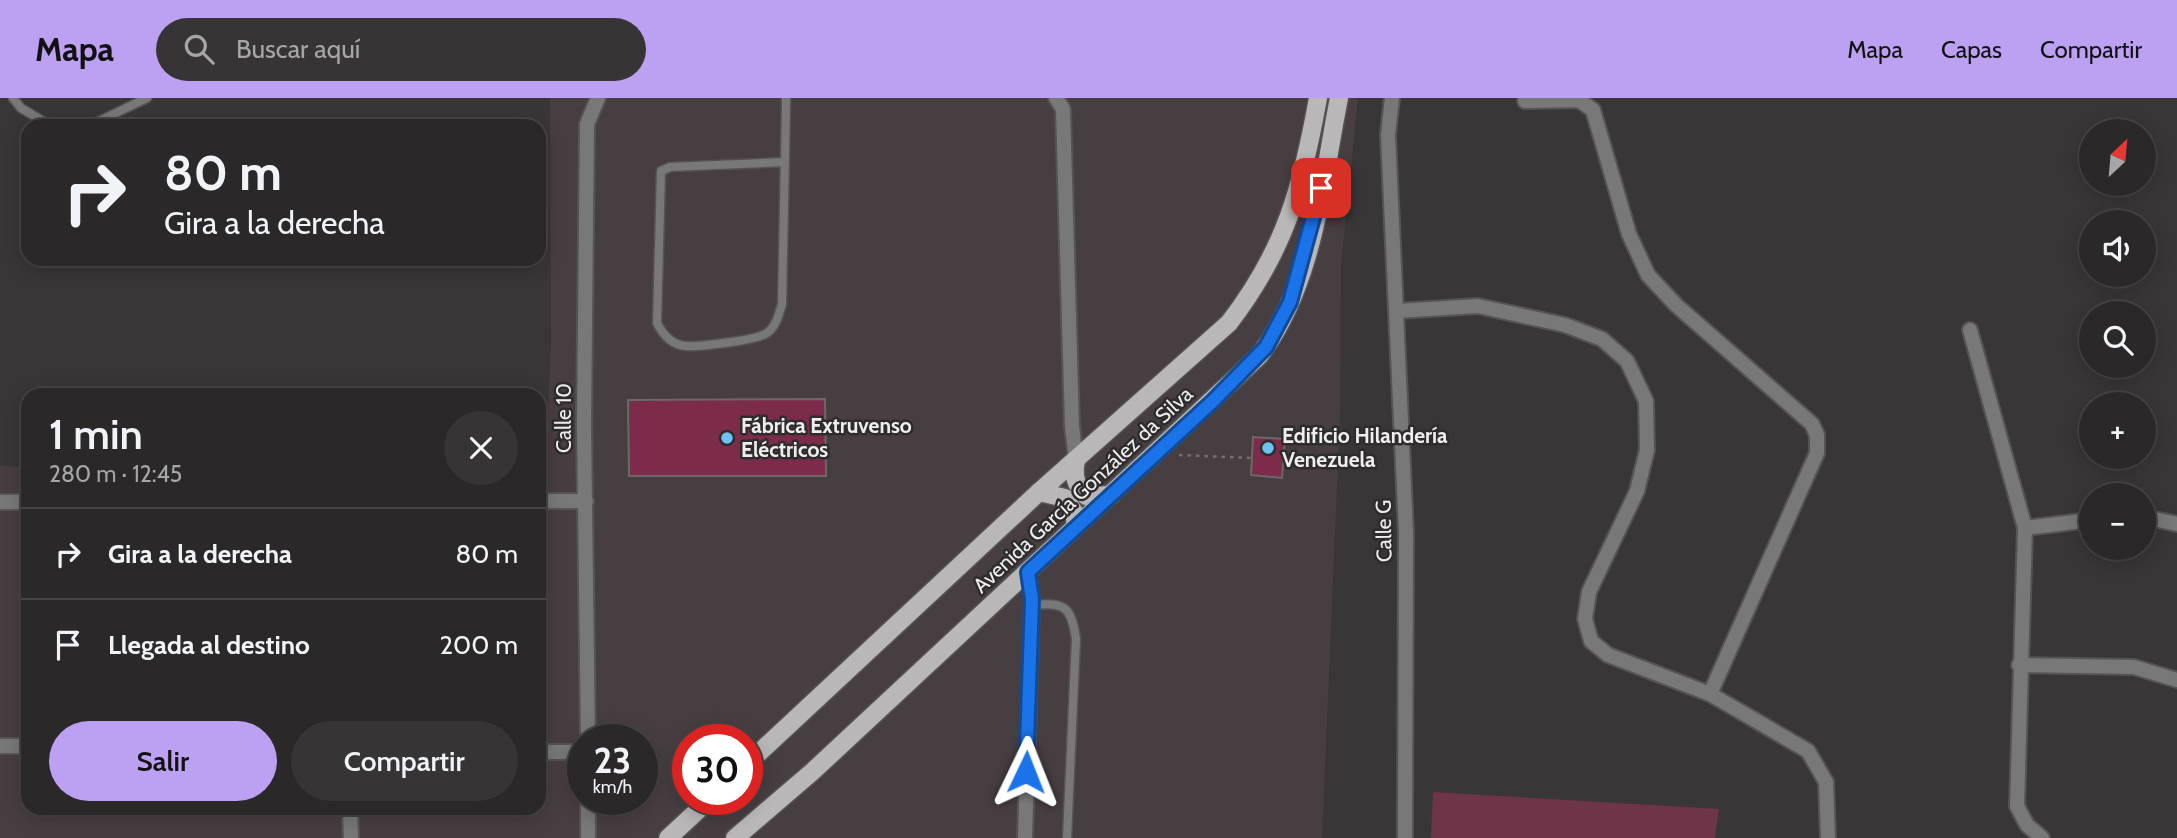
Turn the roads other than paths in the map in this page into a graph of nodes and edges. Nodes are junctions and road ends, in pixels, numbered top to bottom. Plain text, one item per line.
1 (13, 98) edge
2 (147, 98) edge
3 (598, 98) edge
4 (786, 98) edge
5 (1056, 98) edge
6 (1318, 98) edge
7 (1339, 98) edge
8 (1392, 98) edge
9 (1525, 100) dead end
10 (39, 119) edge
11 (104, 119) edge
12 (785, 162) junction
13 (1397, 311) junction
14 (1970, 330) dead end
15 (1076, 460) junction
16 (1039, 492) junction
17 (1111, 495) junction
18 (546, 501) edge
19 (586, 501) junction
20 (0, 502) edge
21 (21, 502) edge
22 (2156, 520) edge
23 (2079, 521) edge
24 (2177, 524) edge
25 (1076, 526) junction
26 (2025, 528) junction
27 (1028, 572) junction
28 (1009, 589) junction
29 (1032, 603) junction
30 (2019, 665) junction
31 (2177, 680) edge
32 (1710, 694) junction
33 (588, 724) edge
34 (0, 746) edge
35 (21, 746) edge
36 (763, 749) edge
37 (546, 752) edge
38 (567, 752) edge
39 (350, 815) edge
40 (588, 815) edge
41 (693, 815) edge
42 (1024, 833) edge
43 (589, 835) edge
44 (351, 838) edge
45 (668, 838) edge
46 (735, 838) edge
47 (1012, 838) edge
48 (1067, 838) edge
49 (1405, 838) edge
50 (1828, 838) edge
51 (2042, 838) edge

1 - 10 lane
2 - 11 lane
3 - 19 street, Calle 10
4 - 12 lane
5 - 15 street
6 - 15 main road, Avenida García González da Silva
7 - 17 main road, Avenida García González da Silva
8 - 13 street, Calle G
9 - 32 street
12 - 12 lane
13 - 32 street
13 - 49 street, Calle G
14 - 26 street
15 - 16 main road, Avenida García González da Silva
15 - 17 main road
16 - 25 main road
16 - 36 main road, Avenida García González da Silva
17 - 25 main road, Avenida García González da Silva
18 - 19 street
19 - 33 street, Calle 10
20 - 21 street
22 - 24 street
23 - 26 street
25 - 27 main road, Avenida García González da Silva
26 - 30 street
27 - 28 main road, Avenida García González da Silva
27 - 29 street
28 - 29 street
28 - 46 main road, Avenida García González da Silva
29 - 42 street
29 - 48 lane
30 - 31 street
30 - 51 street
32 - 50 street
34 - 35 street
37 - 38 street
39 - 44 street
40 - 43 street
41 - 45 main road
42 - 47 street

